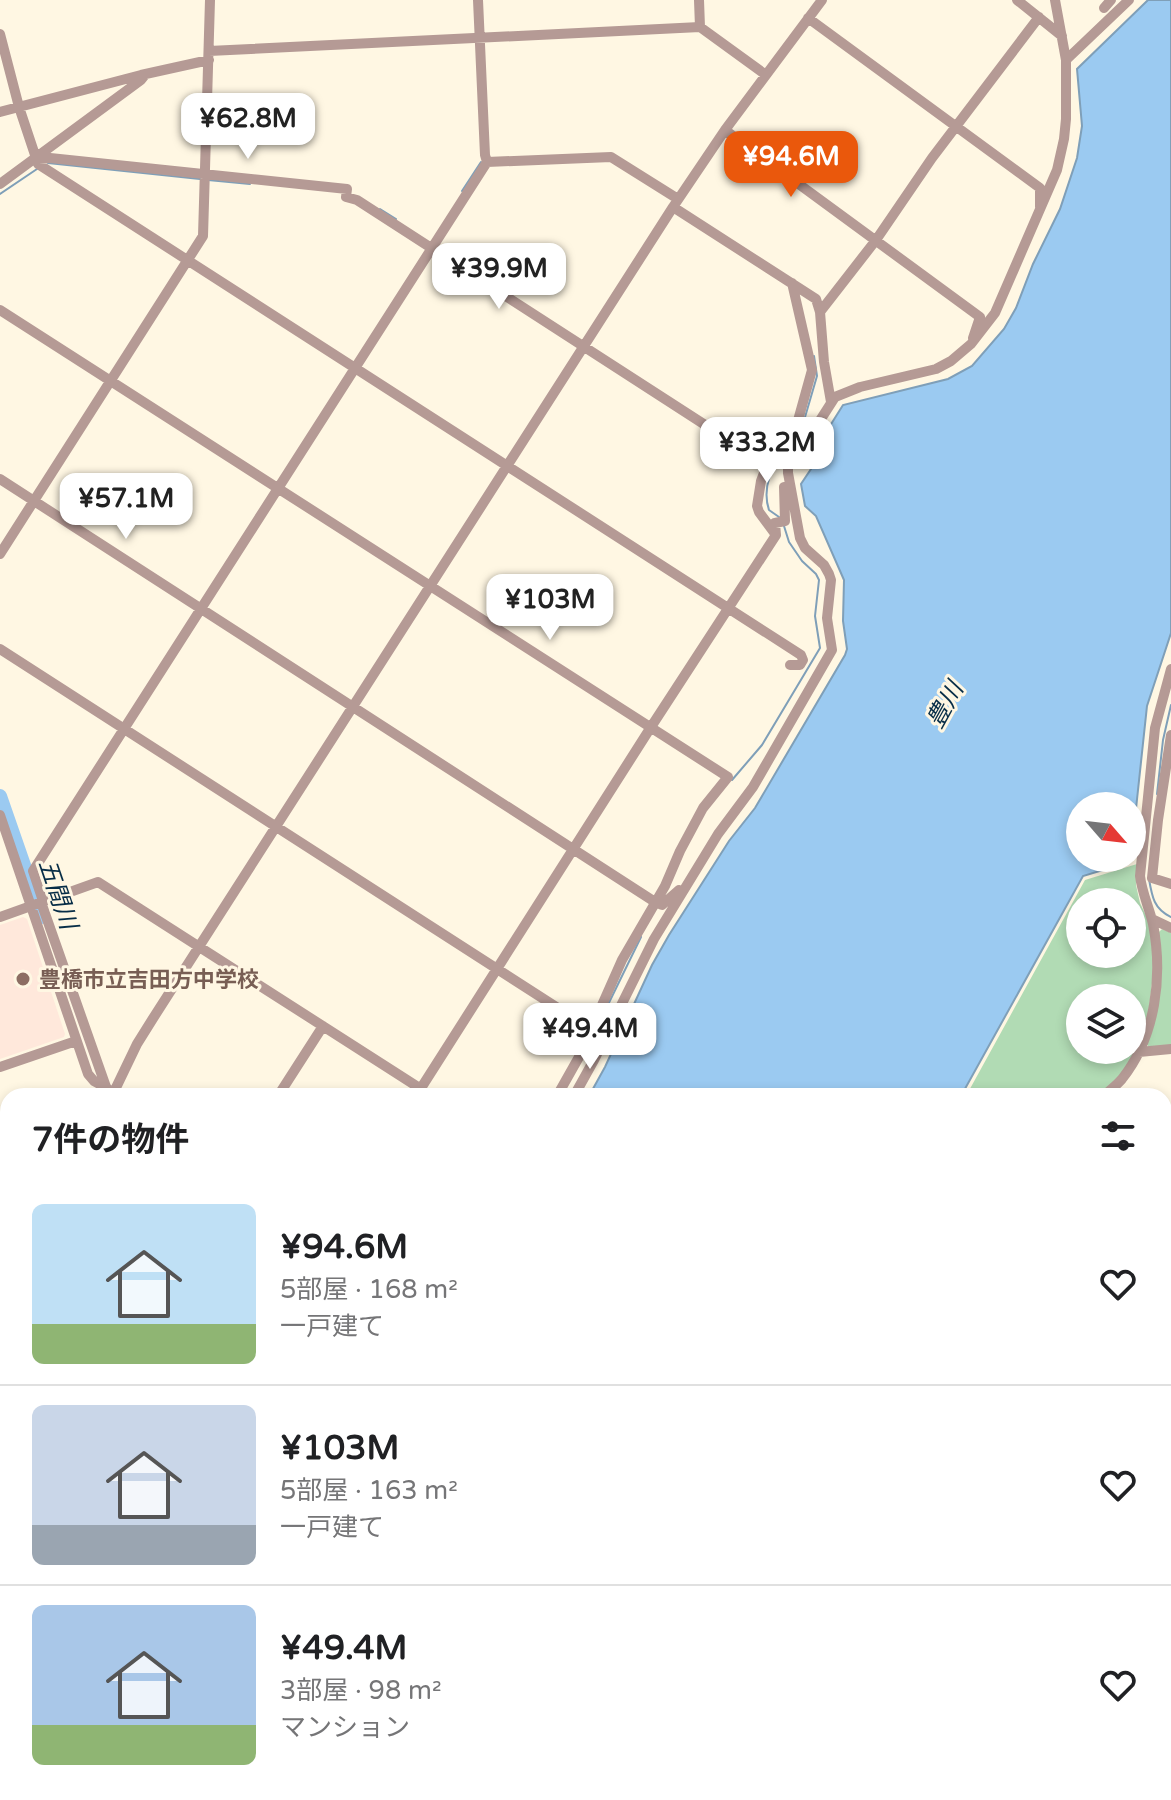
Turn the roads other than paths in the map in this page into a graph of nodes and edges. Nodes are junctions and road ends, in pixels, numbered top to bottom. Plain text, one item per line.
1 (210, 0) edge
2 (478, 0) edge
3 (699, 0) edge
4 (822, 0) edge
5 (1017, 0) edge
6 (1055, 0) edge
7 (1129, 0) edge
8 (1039, 17) junction
9 (808, 18) junction
10 (700, 27) junction
11 (0, 34) edge
12 (1062, 36) junction
13 (479, 38) junction
14 (209, 56) junction
15 (1066, 60) junction
16 (145, 75) junction
17 (766, 75) junction
18 (19, 107) junction
19 (0, 112) edge
20 (957, 127) junction
21 (725, 130) junction
22 (35, 159) junction
23 (487, 162) junction
24 (206, 173) junction
25 (0, 184) edge
26 (676, 203) junction
27 (1040, 214) junction
28 (876, 240) junction
29 (433, 248) junction
30 (188, 261) junction
31 (792, 283) junction
32 (0, 310) edge
33 (820, 312) junction
34 (971, 344) junction
35 (584, 347) junction
36 (355, 368) junction
37 (111, 380) junction
38 (831, 402) junction
39 (767, 465) junction
40 (788, 465) junction
41 (508, 466) junction
42 (0, 479) edge
43 (278, 488) junction
44 (34, 501) junction
45 (776, 535) junction
46 (0, 554) edge
47 (430, 587) junction
48 (201, 609) junction
49 (729, 609) junction
50 (0, 649) edge
51 (790, 665) dead end
52 (1171, 669) edge
53 (353, 707) junction
54 (651, 727) junction
55 (124, 728) junction
56 (1171, 740) edge
57 (0, 815) edge
58 (276, 827) junction
59 (573, 848) junction
60 (1171, 884) edge
61 (683, 891) junction
62 (37, 903) junction
63 (658, 903) junction
64 (0, 917) edge
65 (1152, 919) junction
66 (1171, 928) edge
67 (199, 946) junction
68 (498, 969) junction
69 (323, 1026) junction
70 (592, 1030) junction
71 (1146, 1034) edge
72 (76, 1041) junction
73 (1171, 1049) edge
74 (1146, 1051) edge
75 (1131, 1064) edge
76 (0, 1067) edge
77 (105, 1088) edge
78 (110, 1088) edge
79 (113, 1088) edge
80 (283, 1088) edge
81 (413, 1088) edge
82 (422, 1088) edge
83 (562, 1088) edge
84 (578, 1088) edge
85 (1112, 1088) edge

1 - 14 street
2 - 13 street
3 - 10 street
4 - 9 street
5 - 8 street
6 - 12 street
7 - 15 street
8 - 12 street
8 - 20 street
9 - 17 street
9 - 20 street
10 - 13 street
10 - 17 street
11 - 18 street
12 - 15 street
13 - 14 street
13 - 23 street
14 - 16 street
14 - 24 street
15 - 27 street
16 - 18 street
16 - 22 street
17 - 21 street
18 - 19 street
18 - 22 street
20 - 27 street
20 - 28 street
21 - 26 street
21 - 28 street
22 - 24 street
22 - 25 street
22 - 30 street
23 - 26 street
23 - 29 street
24 - 29 street
24 - 30 street
26 - 31 street
26 - 35 street
27 - 34 street
28 - 33 street
28 - 34 street
29 - 35 street
29 - 36 street
30 - 36 street
30 - 37 street
31 - 33 street
31 - 39 street
32 - 37 street
33 - 38 street
34 - 38 street
35 - 39 street
35 - 41 street
36 - 41 street
36 - 43 street
37 - 43 street
37 - 44 street
38 - 40 street
39 - 45 street
40 - 45 street
40 - 61 street
41 - 47 street
41 - 49 street
42 - 44 street
43 - 47 street
43 - 48 street
44 - 46 street
44 - 48 street
45 - 49 street
47 - 53 street
47 - 54 street
48 - 53 street
48 - 55 street
49 - 51 street
49 - 54 street
50 - 55 street
52 - 65 street
53 - 58 street
53 - 59 street
54 - 59 street
54 - 63 street
55 - 58 street
55 - 62 street
56 - 60 street
57 - 62 street
58 - 67 street
58 - 68 street
59 - 63 street
59 - 68 street
61 - 63 street
61 - 84 street
62 - 64 street
62 - 67 street
62 - 72 street
62 - 78 street
63 - 70 street
65 - 66 street
65 - 71 street
67 - 69 street
67 - 79 street
68 - 70 street
68 - 82 street
69 - 80 street
69 - 81 street
70 - 83 street
72 - 76 street
72 - 77 street
73 - 74 street
75 - 85 street

